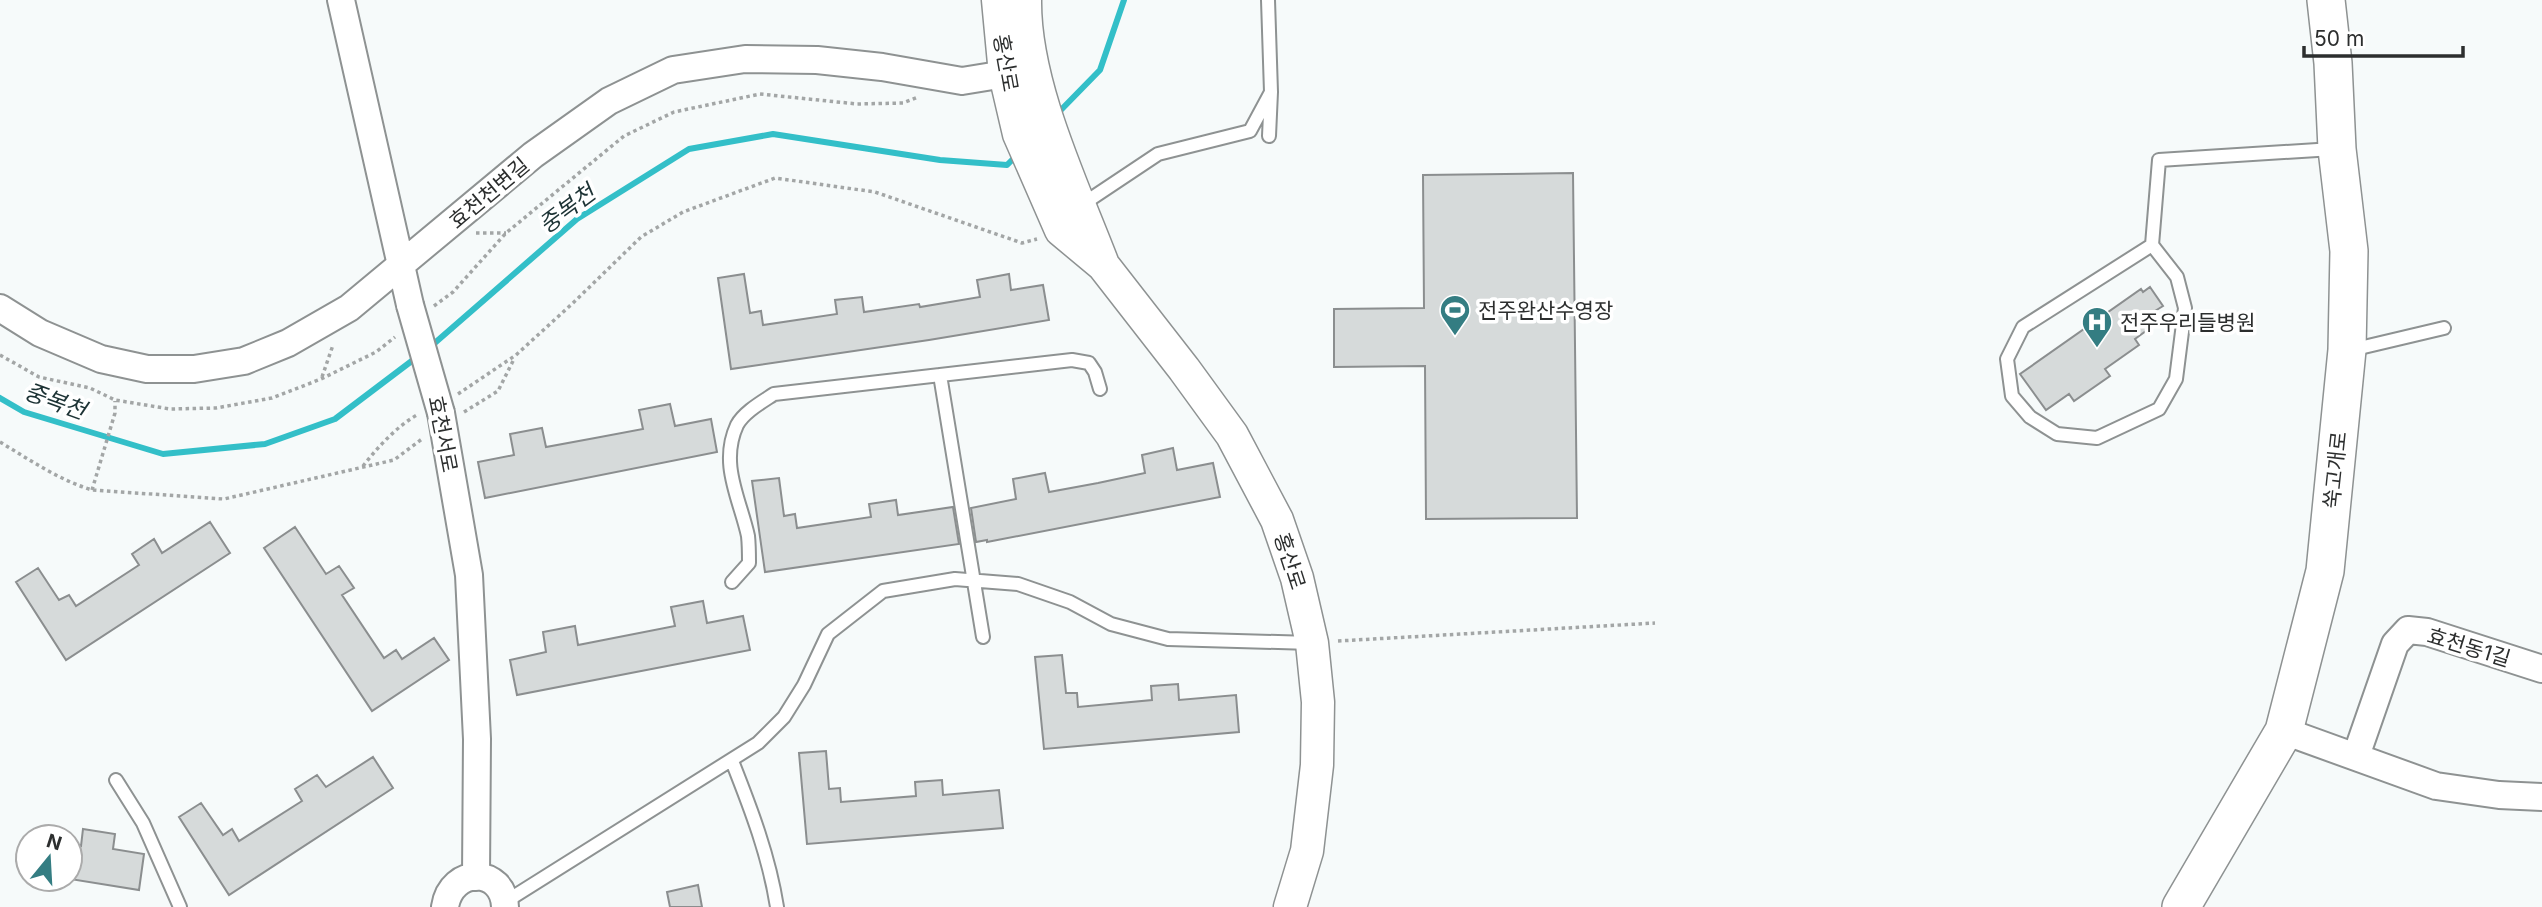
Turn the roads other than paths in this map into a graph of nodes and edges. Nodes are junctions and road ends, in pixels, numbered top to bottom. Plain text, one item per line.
1 (341, 0) edge
2 (1025, 0) edge
3 (1268, 0) edge
4 (2326, 0) edge
5 (992, 6) edge
6 (1017, 84) junction
7 (1270, 92) junction
8 (1269, 136) dead end
9 (2337, 149) junction
10 (1055, 181) junction
11 (1080, 206) junction
12 (2152, 245) junction
13 (1103, 265) junction
14 (400, 267) junction
15 (0, 308) edge
16 (2444, 328) dead end
17 (2347, 351) junction
18 (940, 376) junction
19 (1100, 389) dead end
20 (975, 581) junction
21 (732, 582) dead end
22 (983, 637) dead end
23 (1312, 643) junction
24 (2542, 669) edge
25 (2284, 731) junction
26 (2356, 756) junction
27 (732, 761) junction
28 (116, 780) dead end
29 (2542, 797) edge
30 (477, 877) junction
31 (505, 904) edge
32 (180, 907) edge
33 (444, 907) edge
34 (777, 907) edge
35 (1290, 907) edge
36 (2181, 907) edge

1 - 14 street, 효천서로
2 - 6 street, 홍산로
3 - 7 lane
4 - 9 main road, 쑥고개로
5 - 6 street, 홍산로
6 - 10 street, 홍산로
6 - 14 street, 효천천변길
7 - 8 lane
7 - 11 lane
9 - 12 lane
9 - 17 main road, 쑥고개로
10 - 11 street, 홍산로
10 - 13 street, 홍산로
11 - 13 street, 홍산로
12 - 12 lane
13 - 23 street, 홍산로
14 - 15 street, 효천천변길
14 - 30 street, 효천서로, bridge
16 - 17 lane
17 - 25 main road, 쑥고개로
18 - 19 lane
18 - 20 lane
18 - 21 lane
20 - 22 lane
20 - 23 lane
20 - 27 lane
23 - 35 street, 홍산로
24 - 26 street, 효천동1길
25 - 26 street
25 - 36 main road, 쑥고개로
26 - 29 street
27 - 31 lane
27 - 34 lane
28 - 32 lane
30 - 31 street
30 - 33 street

